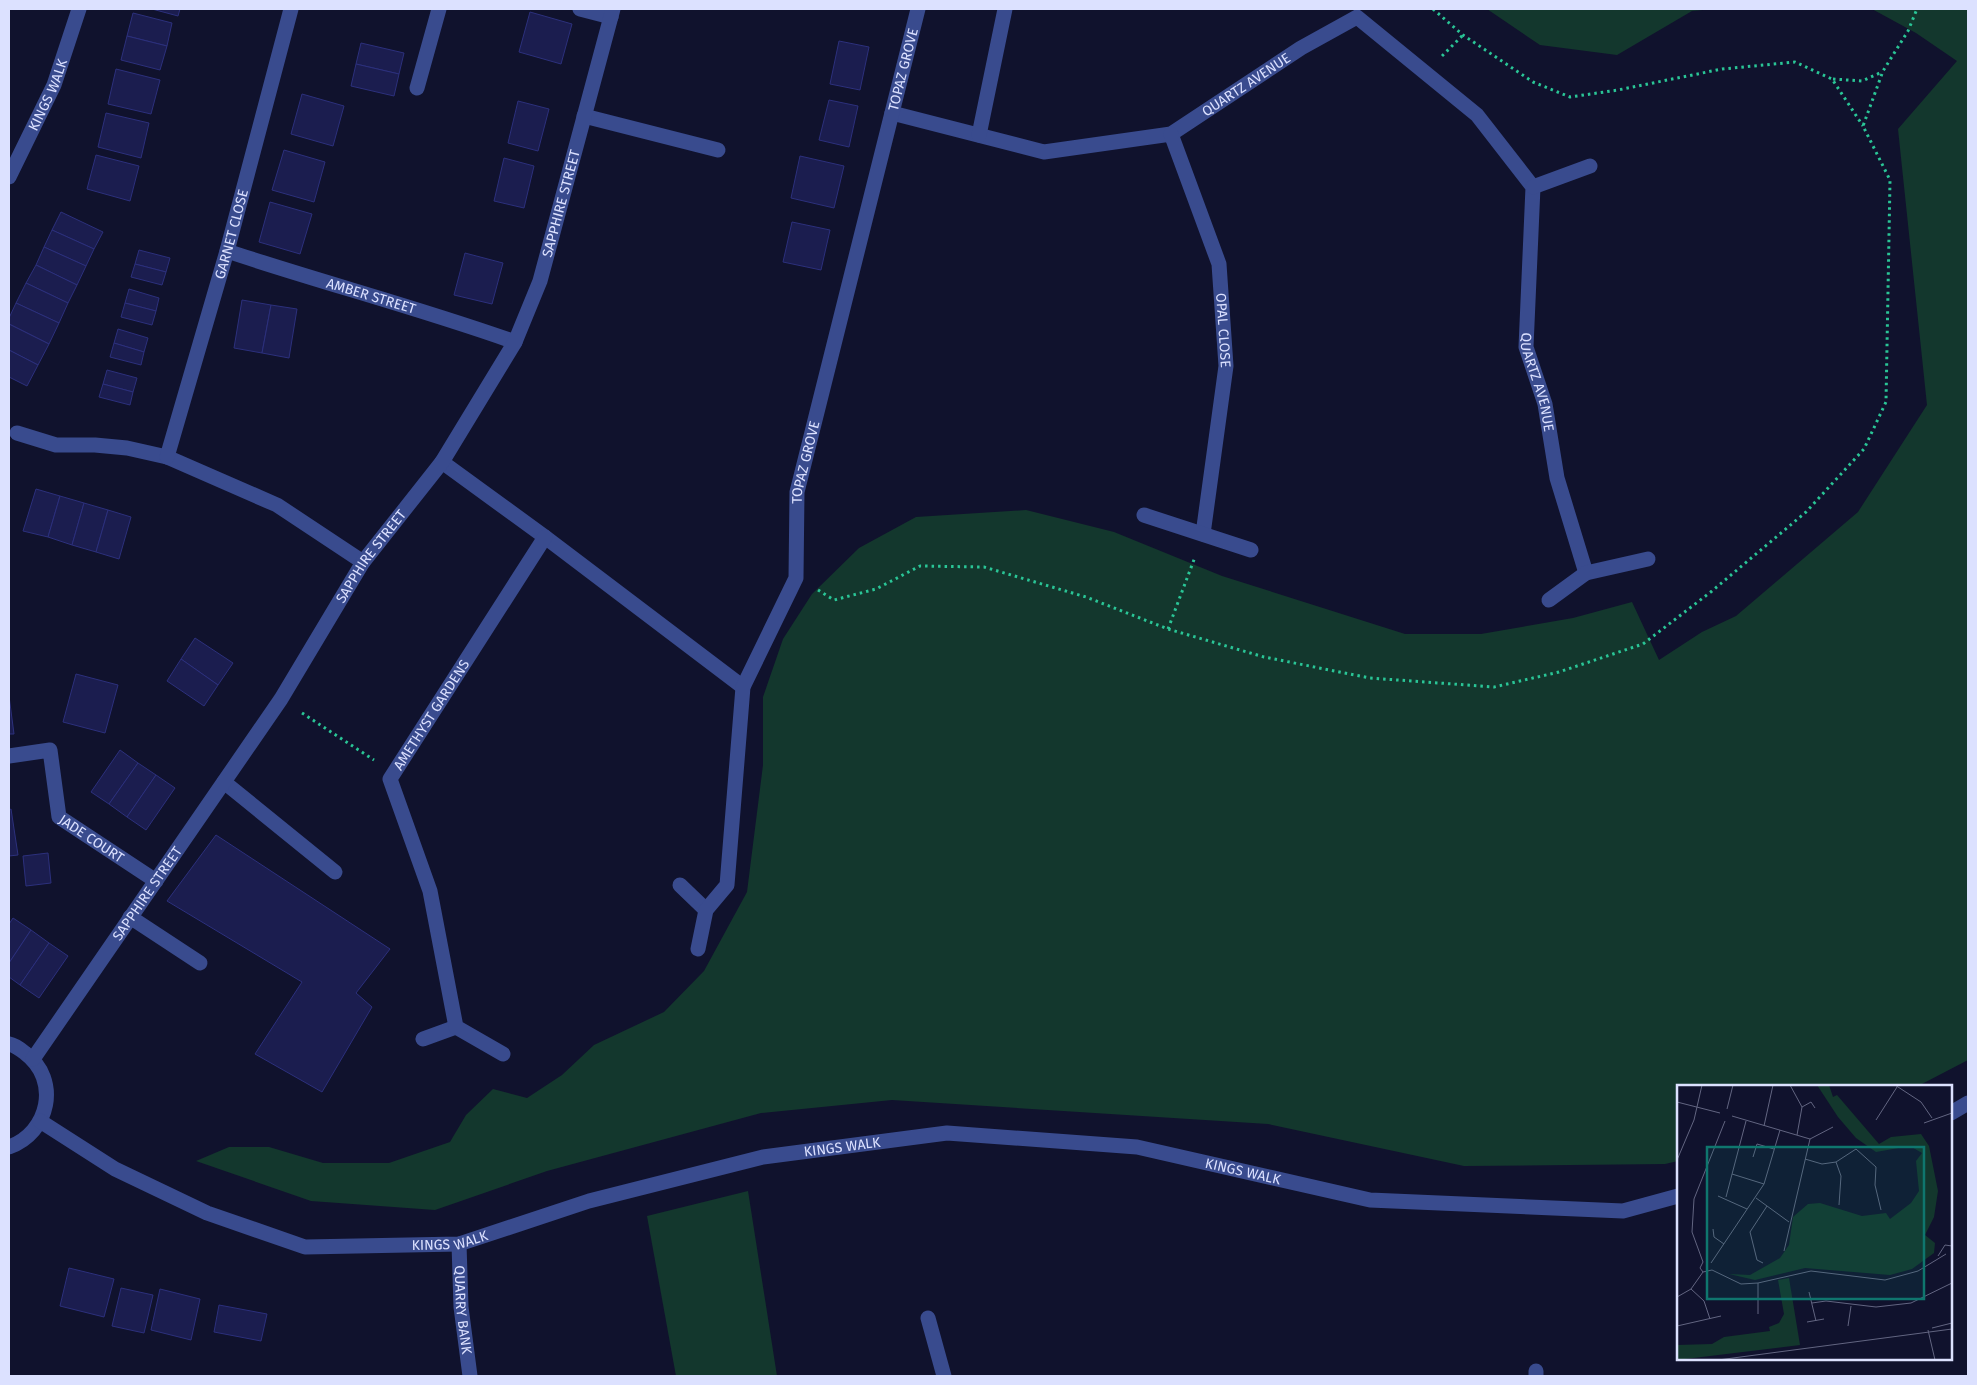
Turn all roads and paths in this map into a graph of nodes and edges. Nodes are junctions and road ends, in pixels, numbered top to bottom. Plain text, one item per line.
1 (78, 9) edge
2 (291, 9) edge
3 (439, 9) edge
4 (580, 9) edge
5 (918, 9) edge
6 (1005, 9) edge
7 (1434, 9) edge
8 (1917, 9) edge
9 (612, 13) edge
10 (1883, 71) junction
11 (1832, 79) junction
12 (417, 88) dead end
13 (892, 113) junction
14 (584, 116) junction
15 (1863, 126) junction
16 (1170, 134) junction
17 (979, 135) junction
18 (718, 150) dead end
19 (1590, 166) dead end
20 (9, 177) edge
21 (1533, 187) junction
22 (227, 251) junction
23 (515, 342) junction
24 (17, 433) dead end
25 (167, 457) junction
26 (442, 462) junction
27 (1144, 515) dead end
28 (1203, 534) junction
29 (545, 537) junction
30 (1251, 550) dead end
31 (1648, 559) dead end
32 (363, 562) junction
33 (1586, 572) junction
34 (796, 578) junction
35 (1549, 600) dead end
36 (1168, 629) junction
37 (743, 687) junction
38 (281, 699) junction
39 (9, 756) edge
40 (394, 773) junction
41 (224, 782) junction
42 (335, 872) dead end
43 (156, 881) junction
44 (680, 885) dead end
45 (706, 910) junction
46 (130, 917) junction
47 (698, 949) dead end
48 (200, 963) dead end
49 (456, 1027) junction
50 (423, 1039) dead end
51 (9, 1044) edge
52 (503, 1054) dead end
53 (32, 1059) junction
54 (1968, 1103) edge
55 (1952, 1112) edge
56 (40, 1121) junction
57 (9, 1148) edge
58 (1677, 1196) edge
59 (459, 1244) junction
60 (928, 1318) dead end
61 (470, 1376) edge
62 (944, 1376) edge

1 - 20 street, KINGS WALK
2 - 22 street, GARNET CLOSE
3 - 12 street
4 - 9 street
5 - 13 street, TOPAZ GROVE
6 - 17 street
7 - 11 path
8 - 10 path
9 - 14 street, SAPPHIRE STREET
10 - 11 path
10 - 15 path
11 - 15 path
13 - 17 street, QUARTZ AVENUE
13 - 34 street, TOPAZ GROVE
14 - 18 street
14 - 23 street, SAPPHIRE STREET
15 - 36 path
16 - 17 street, QUARTZ AVENUE
16 - 21 street, QUARTZ AVENUE
16 - 28 street, OPAL CLOSE
19 - 21 street
21 - 33 street, QUARTZ AVENUE
22 - 23 street, AMBER STREET
22 - 25 street, GARNET CLOSE
23 - 26 street, SAPPHIRE STREET
24 - 25 street
25 - 32 street
26 - 29 street
26 - 32 street, SAPPHIRE STREET
27 - 28 street
28 - 30 street
28 - 36 path
29 - 37 street
29 - 40 street, AMETHYST GARDENS
31 - 33 street
32 - 38 street, SAPPHIRE STREET
33 - 35 street
34 - 36 path
34 - 37 street, TOPAZ GROVE
37 - 45 street, TOPAZ GROVE
38 - 40 path
38 - 41 street, SAPPHIRE STREET
39 - 43 street, JADE COURT
40 - 49 street, AMETHYST GARDENS
41 - 42 street
41 - 43 street, SAPPHIRE STREET
43 - 46 street, SAPPHIRE STREET
44 - 45 street
45 - 47 street, TOPAZ GROVE
46 - 48 street
46 - 53 street, SAPPHIRE STREET
49 - 50 street
49 - 52 street
51 - 53 street
53 - 56 street
54 - 55 street
56 - 57 street
56 - 59 street, KINGS WALK
58 - 59 street, KINGS WALK
59 - 61 street, QUARRY BANK
60 - 62 street

